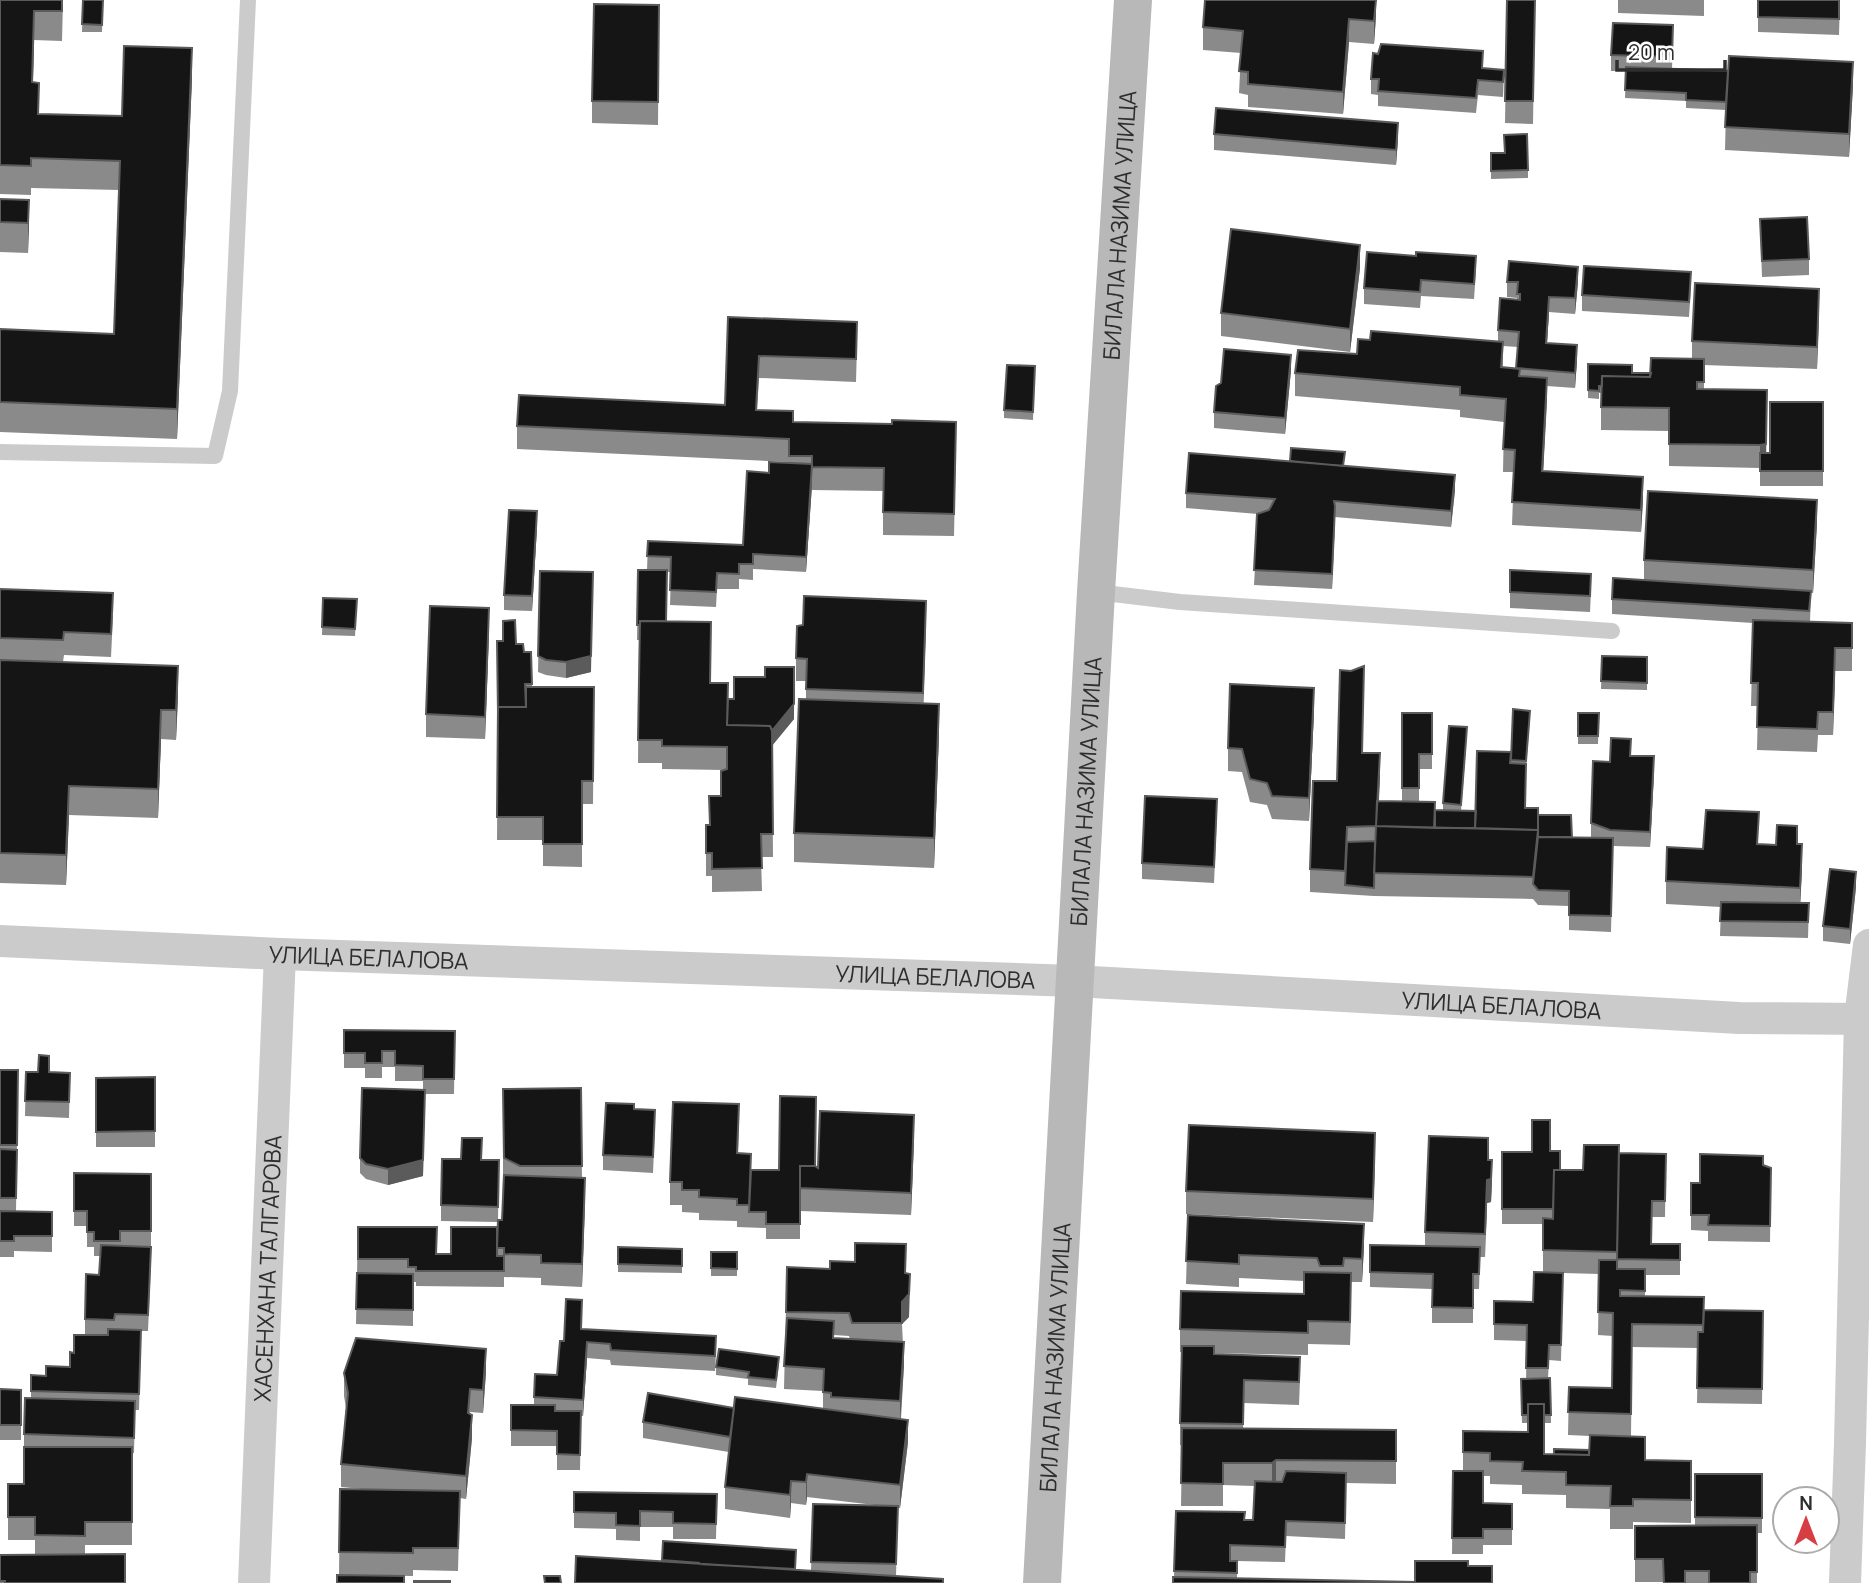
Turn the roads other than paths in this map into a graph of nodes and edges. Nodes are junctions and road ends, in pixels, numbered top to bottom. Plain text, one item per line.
1 (248, 0) edge
2 (1133, 0) edge
3 (0, 452) edge
4 (1096, 592) junction
5 (1612, 631) dead end
6 (0, 941) edge
7 (1869, 945) edge
8 (280, 954) junction
9 (1074, 981) junction
10 (1864, 1019) edge
11 (254, 1583) edge
12 (1042, 1583) edge
13 (1846, 1583) edge

1 - 3 lane
2 - 4 street, БИЛАЛА НАЗИМА УЛИЦА
4 - 5 lane
4 - 9 street, БИЛАЛА НАЗИМА УЛИЦА
6 - 8 street, УЛИЦА БЕЛАЛОВА
7 - 10 street
8 - 9 street, УЛИЦА БЕЛАЛОВА
8 - 11 street, ХАСЕНХАНА ТАЛГАРОВА
9 - 10 street, УЛИЦА БЕЛАЛОВА
9 - 12 street, БИЛАЛА НАЗИМА УЛИЦА
10 - 13 street

